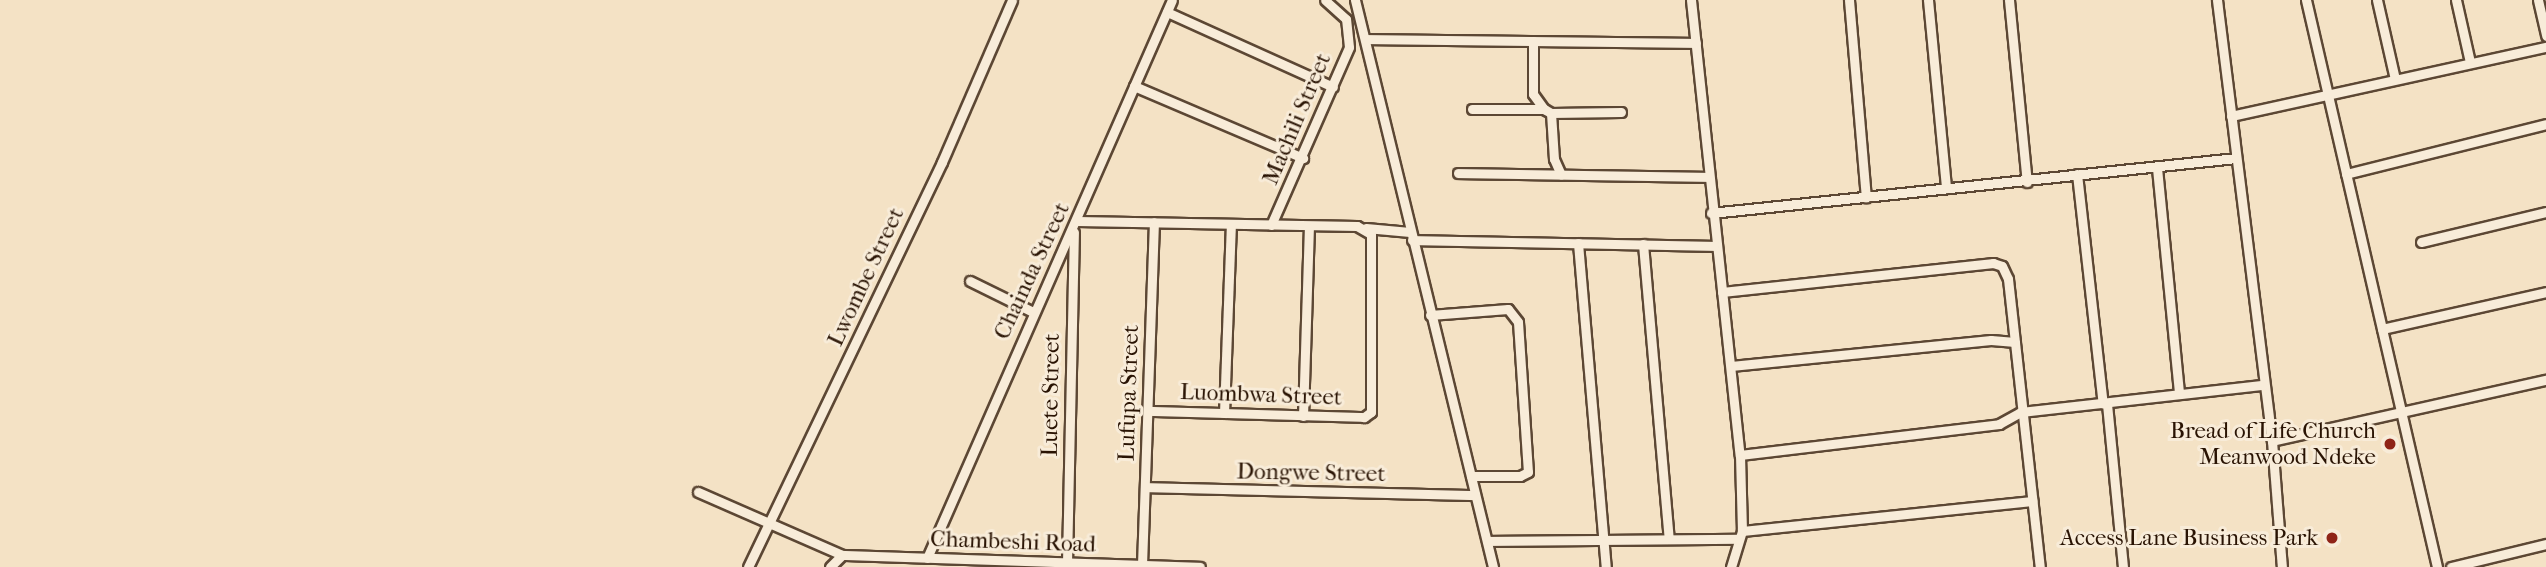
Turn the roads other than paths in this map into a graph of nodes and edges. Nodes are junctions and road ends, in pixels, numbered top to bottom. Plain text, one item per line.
1 (1012, 0) edge
2 (1172, 0) edge
3 (1325, 0) edge
4 (1355, 0) edge
5 (1691, 0) edge
6 (1849, 0) edge
7 (1928, 0) edge
8 (2009, 0) edge
9 (2217, 0) edge
10 (2306, 0) edge
11 (2377, 0) edge
12 (2456, 0) edge
13 (2538, 0) edge
14 (1167, 12) junction
15 (1349, 30) junction
16 (2545, 30) edge
17 (1364, 36) junction
18 (1533, 41) junction
19 (1696, 43) junction
20 (2546, 47) edge
21 (2470, 62) junction
22 (2395, 79) junction
23 (1134, 86) junction
24 (1333, 87) junction
25 (2328, 97) junction
26 (1472, 109) dead end
27 (1547, 111) junction
28 (1621, 112) dead end
29 (2231, 116) junction
30 (2546, 124) edge
31 (1303, 158) junction
32 (2236, 158) junction
33 (2157, 168) junction
34 (1458, 173) dead end
35 (2077, 174) junction
36 (2346, 174) junction
37 (1561, 175) junction
38 (1709, 177) junction
39 (2026, 182) junction
40 (1945, 188) junction
41 (1866, 197) junction
42 (2546, 212) edge
43 (1712, 213) junction
44 (1154, 222) junction
45 (1075, 225) junction
46 (1231, 225) junction
47 (1271, 225) junction
48 (1309, 228) junction
49 (1366, 228) junction
50 (1411, 236) junction
51 (1578, 243) junction
52 (2421, 243) dead end
53 (1643, 244) junction
54 (1714, 246) junction
55 (970, 281) dead end
56 (1722, 292) junction
57 (2546, 292) edge
58 (1033, 312) junction
59 (1430, 315) junction
60 (2382, 328) junction
61 (2015, 342) junction
62 (1731, 366) junction
63 (2546, 380) edge
64 (2263, 386) junction
65 (2179, 394) junction
66 (2105, 404) junction
67 (1149, 411) junction
68 (2401, 411) junction
69 (2021, 412) junction
70 (1224, 413) junction
71 (1303, 416) junction
72 (2272, 441) junction
73 (1740, 455) junction
74 (1471, 476) junction
75 (1145, 487) junction
76 (698, 492) dead end
77 (1475, 495) junction
78 (2032, 501) junction
79 (769, 525) junction
80 (1740, 535) junction
81 (1669, 539) junction
82 (1601, 540) junction
83 (1487, 541) junction
84 (2546, 544) edge
85 (842, 555) junction
86 (927, 558) junction
87 (1067, 562) junction
88 (943, 563) edge
89 (1017, 564) edge
90 (1097, 565) edge
91 (1142, 565) junction
92 (830, 566) edge
93 (748, 567) edge
94 (1171, 567) edge
95 (1200, 567) edge
96 (1493, 567) edge
97 (1606, 567) edge
98 (1731, 567) edge
99 (2040, 567) edge
100 (2123, 567) edge
101 (2282, 567) edge
102 (2437, 567) edge
103 (2451, 567) edge

1 - 79 street, Lwombe Street
2 - 14 street, Chainda Street
3 - 15 street
4 - 17 street
5 - 19 street
6 - 41 street
7 - 40 street
8 - 39 street
9 - 29 street
10 - 25 street
11 - 22 street
12 - 21 street
13 - 16 street
14 - 23 street, Chainda Street
14 - 24 street
15 - 17 street
15 - 24 street, Machili Street
17 - 18 street
17 - 50 street
18 - 19 street
18 - 27 street
19 - 38 street
20 - 21 street
21 - 22 street
22 - 25 street
23 - 31 street
23 - 45 street, Chainda Street
24 - 31 street, Machili Street
25 - 29 street
25 - 36 street
26 - 27 street
27 - 28 street
27 - 37 street
29 - 32 street
30 - 36 street
31 - 47 street, Machili Street
32 - 33 street
32 - 64 street
33 - 35 street
33 - 65 street
34 - 37 street
35 - 39 street
35 - 66 street
36 - 60 street
37 - 38 street
38 - 43 street
39 - 40 street
40 - 41 street
41 - 43 street
42 - 52 street
43 - 54 street
44 - 45 street
44 - 46 street
44 - 67 street, Lufupa Street
45 - 58 street, Chainda Street
45 - 87 street, Luete Street
46 - 47 street
46 - 70 street
47 - 48 street
48 - 49 street
48 - 71 street
49 - 50 street
49 - 71 street, Luombwa Street
50 - 51 street
50 - 59 street
51 - 53 street
51 - 82 street
53 - 54 street
53 - 81 street
54 - 56 street
55 - 58 street
56 - 61 street
56 - 62 street
57 - 60 street
58 - 86 street, Chainda Street
59 - 74 street
59 - 74 street
60 - 68 street
61 - 62 street
61 - 69 street
62 - 73 street
63 - 68 street
64 - 65 street
64 - 72 street
65 - 66 street
66 - 69 street
66 - 100 street
67 - 70 street, Luombwa Street
67 - 75 street, Lufupa Street
68 - 72 street
68 - 102 street
69 - 73 street
69 - 78 street
70 - 71 street, Luombwa Street
72 - 101 street
73 - 80 street
74 - 77 street
75 - 77 street, Dongwe Street
75 - 91 street, Lufupa Street
76 - 79 street
77 - 83 street
78 - 80 street
78 - 99 street
79 - 85 street
79 - 93 street, Lwombe Street
80 - 81 street
80 - 98 street
81 - 82 street
82 - 83 street
82 - 97 street
83 - 96 street
84 - 103 street
85 - 86 street, Chambeshi Road
85 - 92 street
86 - 88 street, Chambeshi Road
87 - 89 street, Chambeshi Road
87 - 90 street, Chambeshi Road
88 - 89 street, Chambeshi Road
90 - 91 street, Chambeshi Road
91 - 94 street, Chambeshi Road
94 - 95 street, Chambeshi Road

